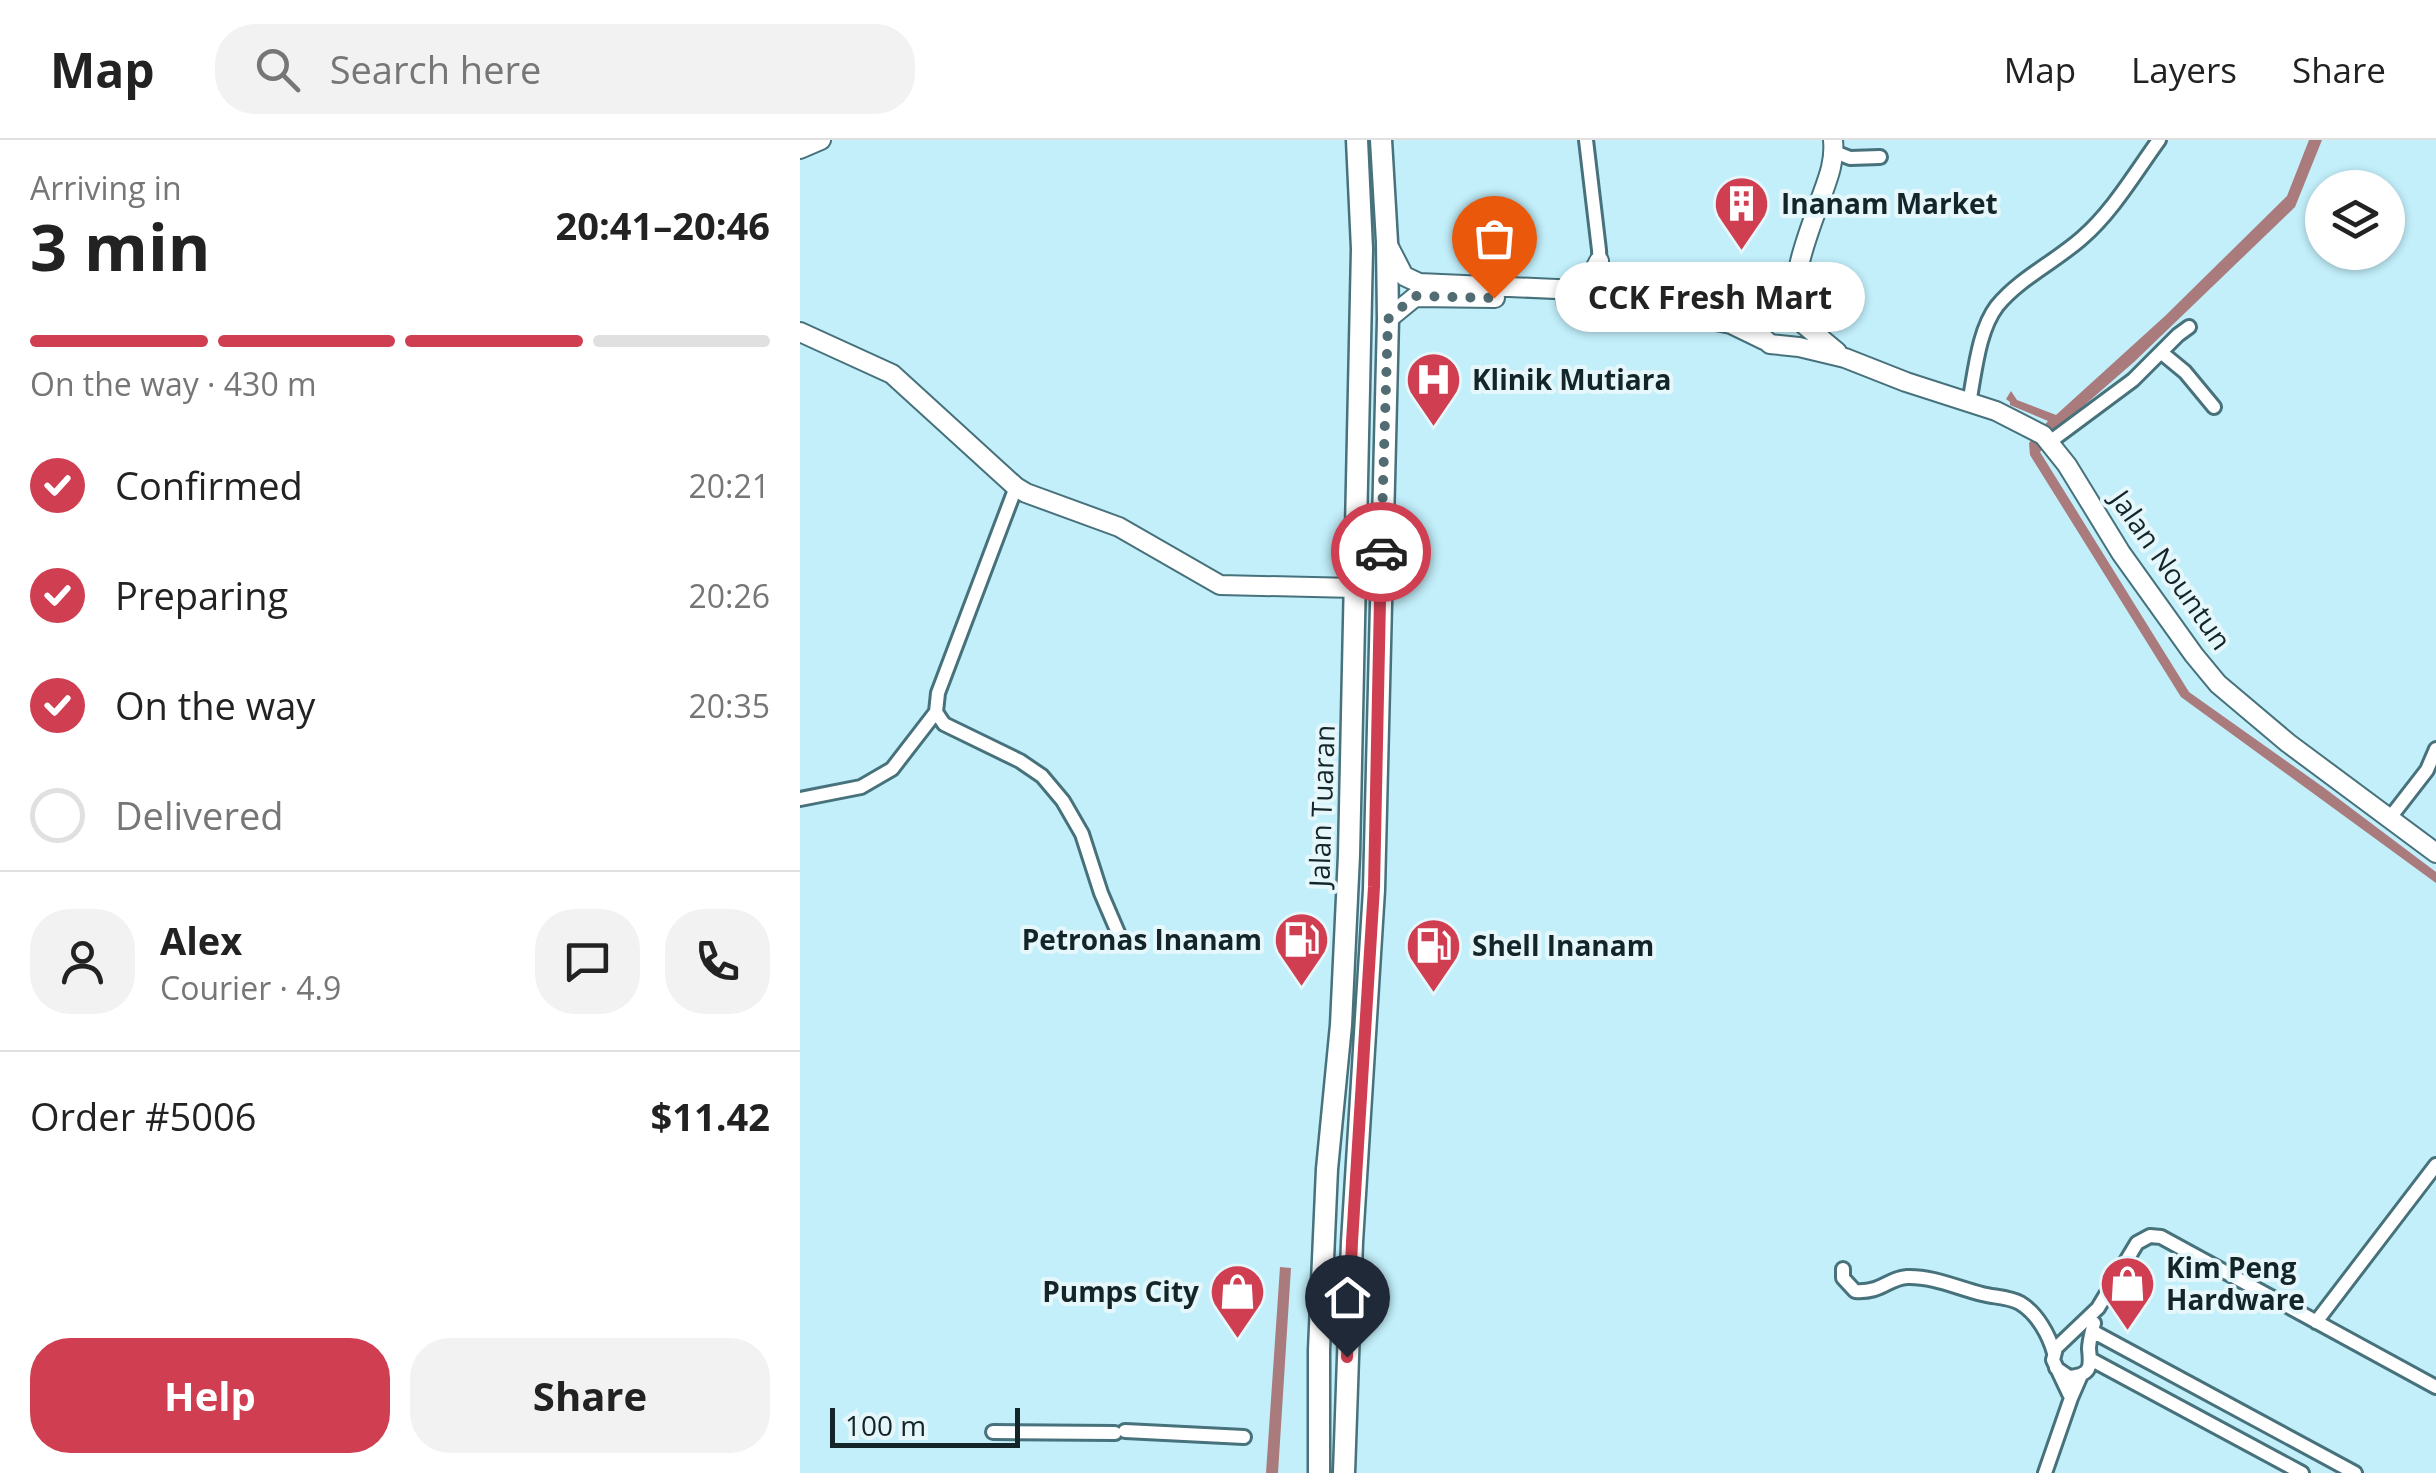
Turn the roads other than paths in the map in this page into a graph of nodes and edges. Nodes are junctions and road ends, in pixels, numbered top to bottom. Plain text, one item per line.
1 (820, 140) edge
2 (1357, 140) edge
3 (1381, 140) edge
4 (1586, 140) edge
5 (2159, 140) edge
6 (1832, 144) edge
7 (800, 149) edge
8 (1880, 157) dead end
9 (1387, 242) junction
10 (1599, 255) junction
11 (1546, 289) junction
12 (1601, 291) junction
13 (1625, 293) junction
14 (1772, 304) junction
15 (1797, 314) junction
16 (1696, 316) junction
17 (1388, 319) junction
18 (2189, 327) dead end
19 (800, 332) edge
20 (1773, 343) junction
21 (2162, 353) junction
22 (1845, 358) junction
23 (1969, 403) junction
24 (2214, 406) dead end
25 (2052, 444) junction
26 (1016, 487) junction
27 (1355, 588) junction
28 (936, 712) junction
29 (2436, 749) edge
30 (800, 799) edge
31 (2390, 819) junction
32 (2436, 853) edge
33 (1119, 936) dead end
34 (2436, 1165) edge
35 (1843, 1270) dead end
36 (2098, 1308) junction
37 (2316, 1322) junction
38 (2092, 1331) junction
39 (2066, 1340) junction
40 (2090, 1354) junction
41 (2054, 1360) junction
42 (2082, 1375) junction
43 (2436, 1387) edge
44 (2071, 1398) junction
45 (993, 1432) dead end
46 (1244, 1437) dead end
47 (1319, 1473) edge
48 (1344, 1473) edge
49 (2045, 1473) edge
50 (2302, 1473) edge
51 (2355, 1473) edge

1 - 7 street
2 - 27 main road, Jalan Tuaran
3 - 9 main road, Jalan Tuaran
4 - 10 street
5 - 23 street
6 - 8 street
6 - 14 street
6 - 15 street
9 - 11 street, Jalan Nountun
9 - 17 main road, Jalan Tuaran
10 - 11 street
10 - 12 street
10 - 13 street
11 - 12 street, Jalan Nountun
12 - 13 street, Jalan Nountun
12 - 16 street
13 - 14 street, Jalan Nountun
14 - 15 street, Jalan Nountun
14 - 20 street
15 - 20 street
15 - 22 street, Jalan Nountun
16 - 17 street, Jalan Nountun
16 - 20 street, Jalan Nountun
17 - 48 main road, Jalan Tuaran
18 - 21 street
19 - 26 street
20 - 22 street, Jalan Nountun
21 - 24 street
21 - 25 street
22 - 23 street, Jalan Nountun
23 - 25 street, Jalan Nountun
25 - 31 street, Jalan Nountun
26 - 27 street
26 - 28 street
27 - 47 main road, Jalan Tuaran
28 - 30 street
28 - 33 street
29 - 31 street
31 - 32 street, Jalan Nountun
34 - 37 street
35 - 41 street
36 - 37 street
36 - 38 street
36 - 39 street
37 - 43 street
38 - 40 street
38 - 51 street
39 - 40 street
39 - 41 street
40 - 42 street
40 - 50 street
41 - 42 street
41 - 44 street
42 - 44 street
44 - 49 street
45 - 46 street

